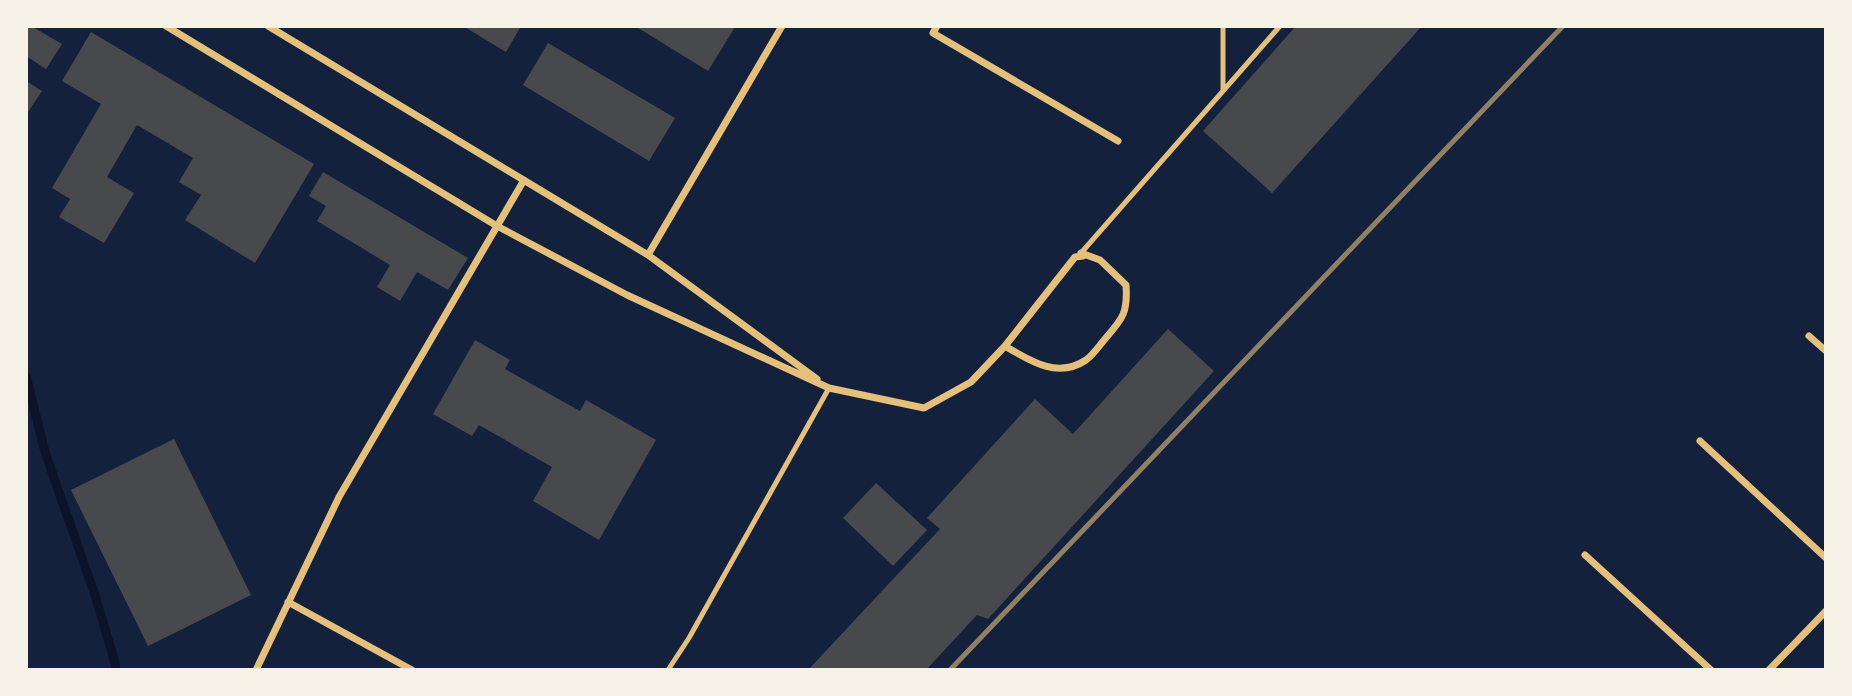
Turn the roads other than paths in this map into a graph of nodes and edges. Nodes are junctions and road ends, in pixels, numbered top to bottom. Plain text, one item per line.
1 (166, 26) edge
2 (268, 26) edge
3 (782, 26) edge
4 (937, 26) edge
5 (1223, 26) edge
6 (1280, 26) edge
7 (1223, 90) junction
8 (1118, 141) dead end
9 (524, 180) junction
10 (497, 226) junction
11 (1081, 253) junction
12 (648, 255) junction
13 (1809, 336) dead end
14 (1005, 346) junction
15 (1826, 351) edge
16 (829, 388) junction
17 (1700, 442) dead end
18 (1585, 555) dead end
19 (1826, 558) edge
20 (288, 602) junction
21 (1826, 611) edge
22 (256, 670) edge
23 (412, 670) edge
24 (668, 670) edge
25 (1711, 670) edge
26 (1769, 670) edge

1 - 10 street
2 - 9 street
3 - 12 street
4 - 8 street
5 - 7 lane
6 - 7 lane
7 - 11 lane
9 - 10 street
9 - 12 street
10 - 16 street
10 - 20 street
11 - 14 street
11 - 14 street
12 - 16 street
13 - 15 street
14 - 16 street
16 - 24 lane
17 - 19 street
18 - 25 street
20 - 22 street
20 - 23 street
21 - 26 street

